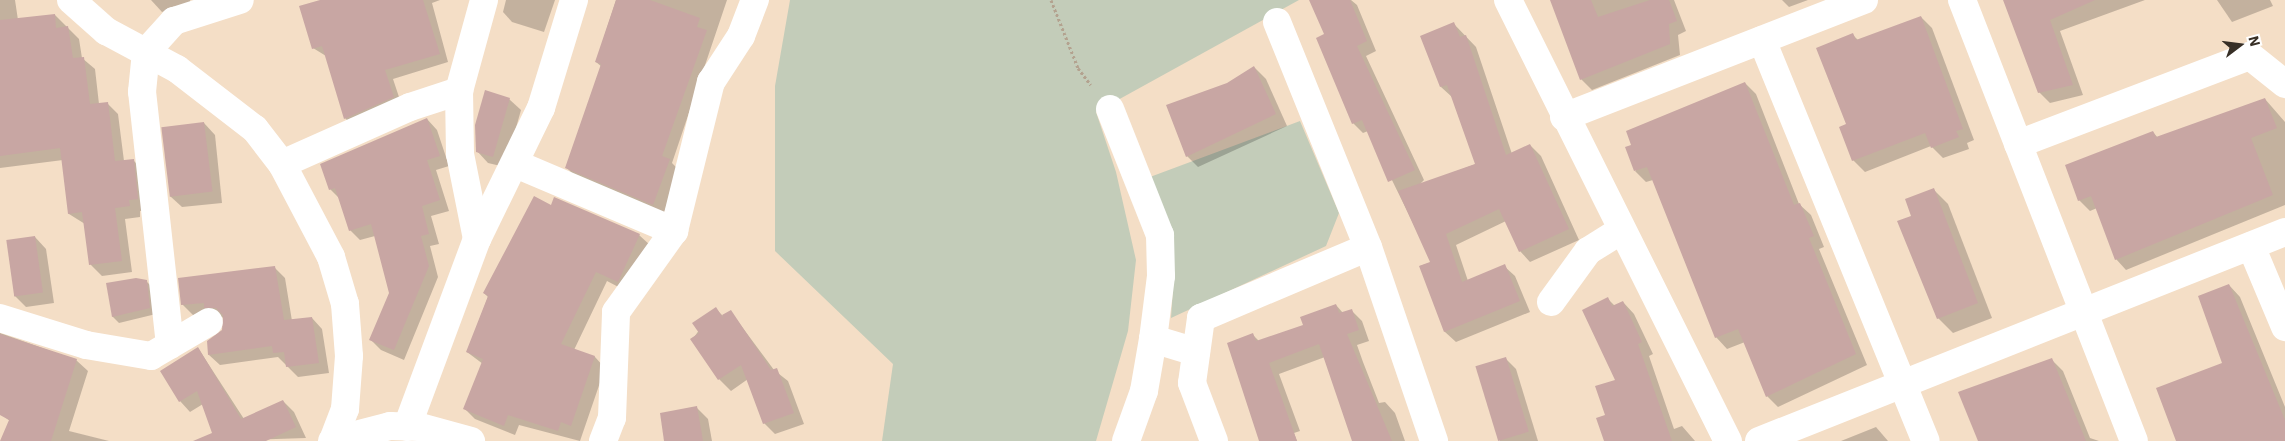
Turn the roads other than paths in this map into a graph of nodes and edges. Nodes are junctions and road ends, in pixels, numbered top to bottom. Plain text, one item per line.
1 (71, 0) edge
2 (240, 0) edge
3 (484, 0) edge
4 (574, 0) edge
5 (755, 0) edge
6 (1508, 0) edge
7 (1864, 0) edge
8 (1962, 0) edge
9 (1277, 22) dead end
10 (1762, 40) junction
11 (146, 52) junction
12 (2285, 84) edge
13 (459, 91) junction
14 (1110, 109) road end
15 (1564, 117) junction
16 (2018, 144) junction
17 (282, 164) junction
18 (516, 164) junction
19 (1621, 230) junction
20 (674, 231) junction
21 (2285, 232) edge
22 (477, 239) junction
23 (2251, 246) junction
24 (1368, 247) junction
25 (1551, 302) dead end
26 (2084, 312) junction
27 (0, 318) edge
28 (209, 322) dead end
29 (2285, 327) edge
30 (1153, 339) junction
31 (170, 345) junction
32 (1196, 352) junction
33 (1902, 384) junction
34 (407, 427) junction
35 (332, 441) edge
36 (471, 441) edge
37 (604, 441) edge
38 (1126, 441) edge
39 (1214, 441) edge
40 (1434, 441) edge
41 (1728, 441) edge
42 (1759, 441) edge
43 (1926, 441) edge
44 (2134, 441) edge

1 - 11 street
2 - 11 street
3 - 13 street
4 - 18 street
5 - 20 street
6 - 15 street
7 - 10 street
8 - 16 street
9 - 24 street
10 - 15 street
10 - 33 street
11 - 17 street
11 - 31 street
12 - 16 street
13 - 17 street
13 - 22 street
14 - 30 street
15 - 19 street
16 - 26 street
17 - 35 street
18 - 20 street
18 - 22 street
19 - 25 street
19 - 41 street
20 - 37 street
21 - 23 street
22 - 34 street
23 - 26 street
23 - 29 street
24 - 32 street
24 - 40 street
26 - 33 street
26 - 44 street
27 - 31 street
28 - 31 street
30 - 32 street
30 - 38 street
32 - 39 street
33 - 42 street
33 - 43 street
34 - 35 street
34 - 36 street

